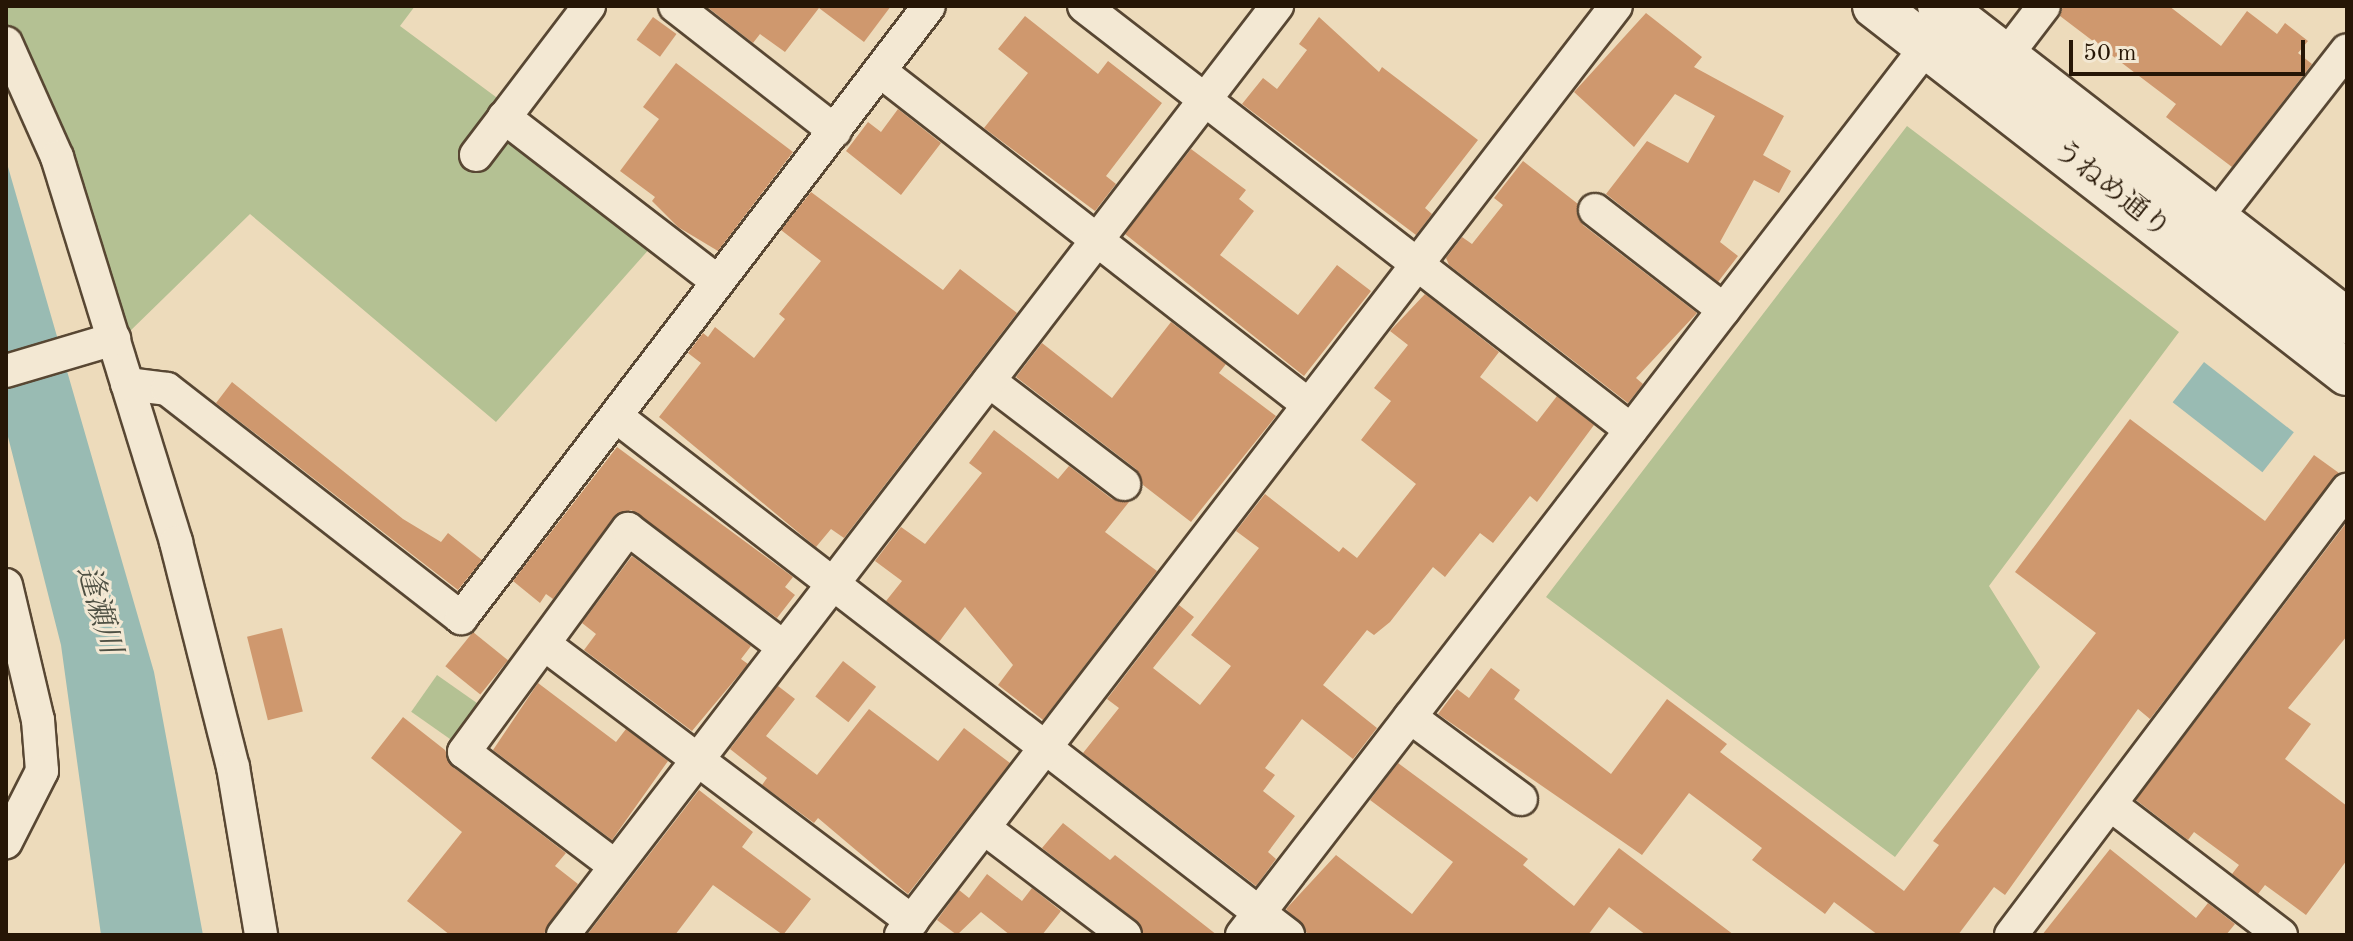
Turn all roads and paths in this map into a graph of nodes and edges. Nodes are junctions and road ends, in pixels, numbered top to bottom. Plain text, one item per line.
1 (589, 6) edge
2 (675, 6) edge
3 (929, 6) edge
4 (1084, 6) edge
5 (1277, 6) edge
6 (1616, 6) edge
7 (1875, 6) edge
8 (2044, 6) edge
9 (1933, 26) edge
10 (6, 43) edge
11 (2347, 50) edge
12 (2005, 57) junction
13 (880, 71) junction
14 (1205, 99) junction
15 (504, 117) junction
16 (835, 131) junction
17 (476, 155) dead end
18 (1595, 210) dead end
19 (2215, 219) junction
20 (1098, 239) junction
21 (1420, 260) junction
22 (718, 282) junction
23 (1724, 310) junction
24 (2347, 321) edge
25 (106, 341) junction
26 (6, 371) edge
27 (2347, 373) edge
28 (989, 381) junction
29 (127, 384) junction
30 (1306, 403) junction
31 (617, 417) junction
32 (1631, 430) junction
33 (1124, 484) dead end
34 (2347, 490) edge
35 (830, 582) junction
36 (6, 585) edge
37 (544, 644) junction
38 (782, 646) junction
39 (1410, 717) junction
40 (1047, 747) junction
41 (696, 760) junction
42 (1521, 799) dead end
43 (2111, 805) junction
44 (984, 828) junction
45 (6, 842) edge
46 (615, 866) junction
47 (1251, 924) edge
48 (906, 928) edge
49 (261, 935) edge
50 (563, 935) edge
51 (1125, 935) edge
52 (1288, 935) edge
53 (2011, 935) edge
54 (2281, 935) edge

1 - 15 street
2 - 16 street
3 - 13 street
4 - 14 street
5 - 14 street
6 - 21 street
7 - 9 street, うねめ通り
8 - 12 street
9 - 12 street, うねめ通り
9 - 23 street
9 - 27 street, うねめ通り
10 - 25 street
11 - 19 street
12 - 19 street, うねめ通り
13 - 16 street
13 - 20 street
14 - 20 street
14 - 21 street
15 - 17 street
15 - 22 street
16 - 22 street
18 - 23 street
19 - 24 street, うねめ通り
20 - 28 street
20 - 30 street
21 - 30 street
21 - 32 street
22 - 31 street
23 - 32 street
25 - 26 street
25 - 29 street
28 - 33 street
28 - 35 street
29 - 31 street
29 - 49 street
30 - 40 street
31 - 35 street
32 - 39 street
34 - 43 street
35 - 38 street
35 - 40 street
36 - 45 street
37 - 38 street
37 - 41 street
37 - 46 street
38 - 41 street
39 - 42 street
39 - 47 street
40 - 44 street
40 - 47 street
41 - 46 street
41 - 48 street
43 - 53 street
43 - 54 street
44 - 48 street
44 - 51 street
46 - 50 street
47 - 52 street

